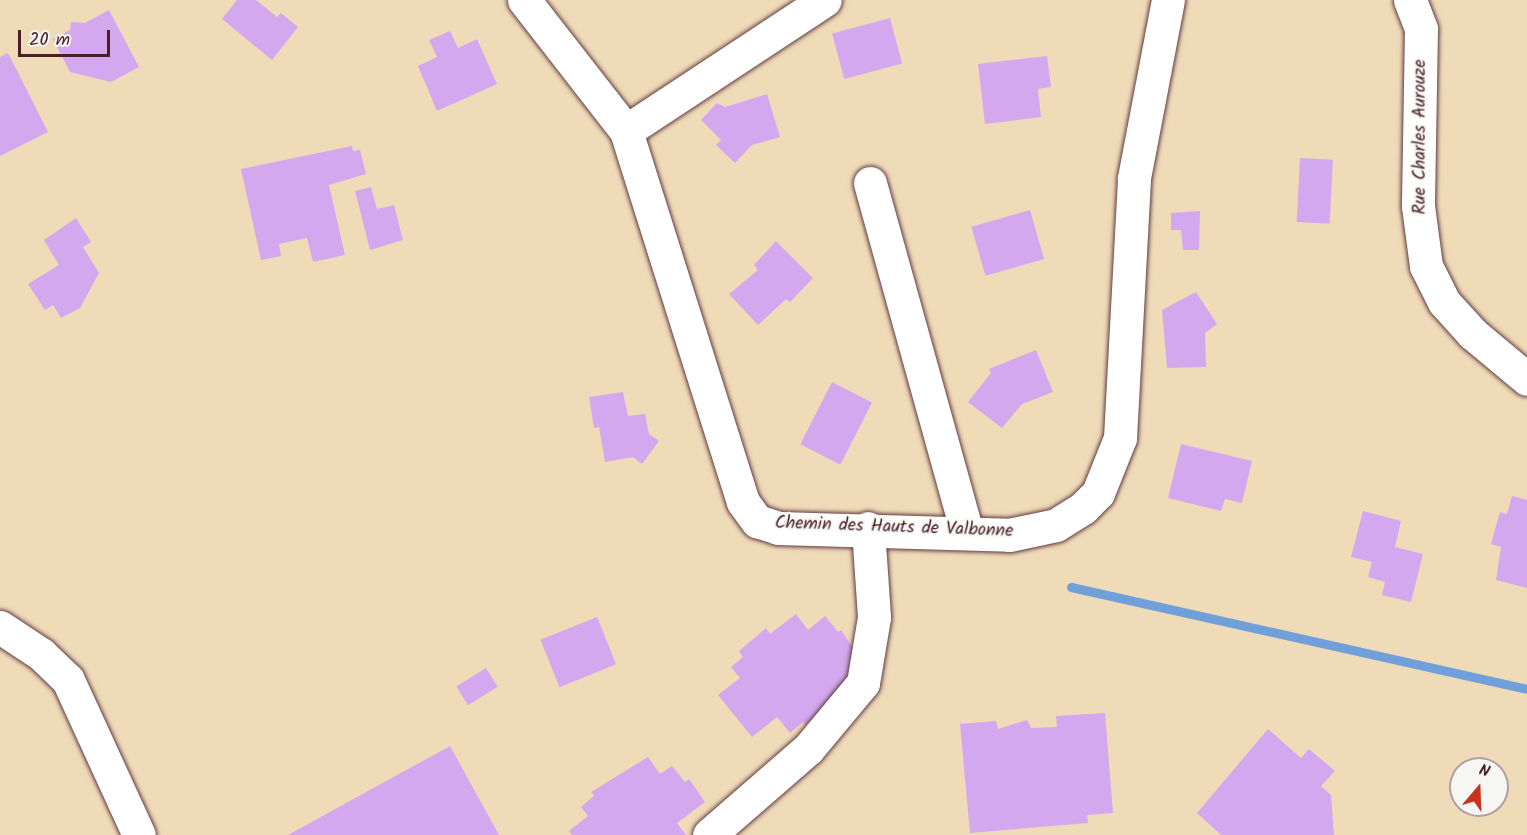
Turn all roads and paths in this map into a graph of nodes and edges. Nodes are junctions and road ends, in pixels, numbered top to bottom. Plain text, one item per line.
1 (524, 0) edge
2 (825, 0) edge
3 (1168, 0) edge
4 (1410, 0) edge
5 (626, 131) junction
6 (870, 183) dead end
7 (1527, 379) edge
8 (868, 528) junction
9 (968, 534) junction
10 (0, 627) edge
11 (139, 835) edge
12 (708, 835) edge

1 - 5 street, Chemin des Hauts de Valbonne
2 - 5 street
3 - 9 street, Chemin des Hauts de Valbonne
4 - 7 street, Rue Charles Aurouze
5 - 8 street, Chemin des Hauts de Valbonne
6 - 9 street
8 - 9 street, Chemin des Hauts de Valbonne
8 - 12 street
10 - 11 street

